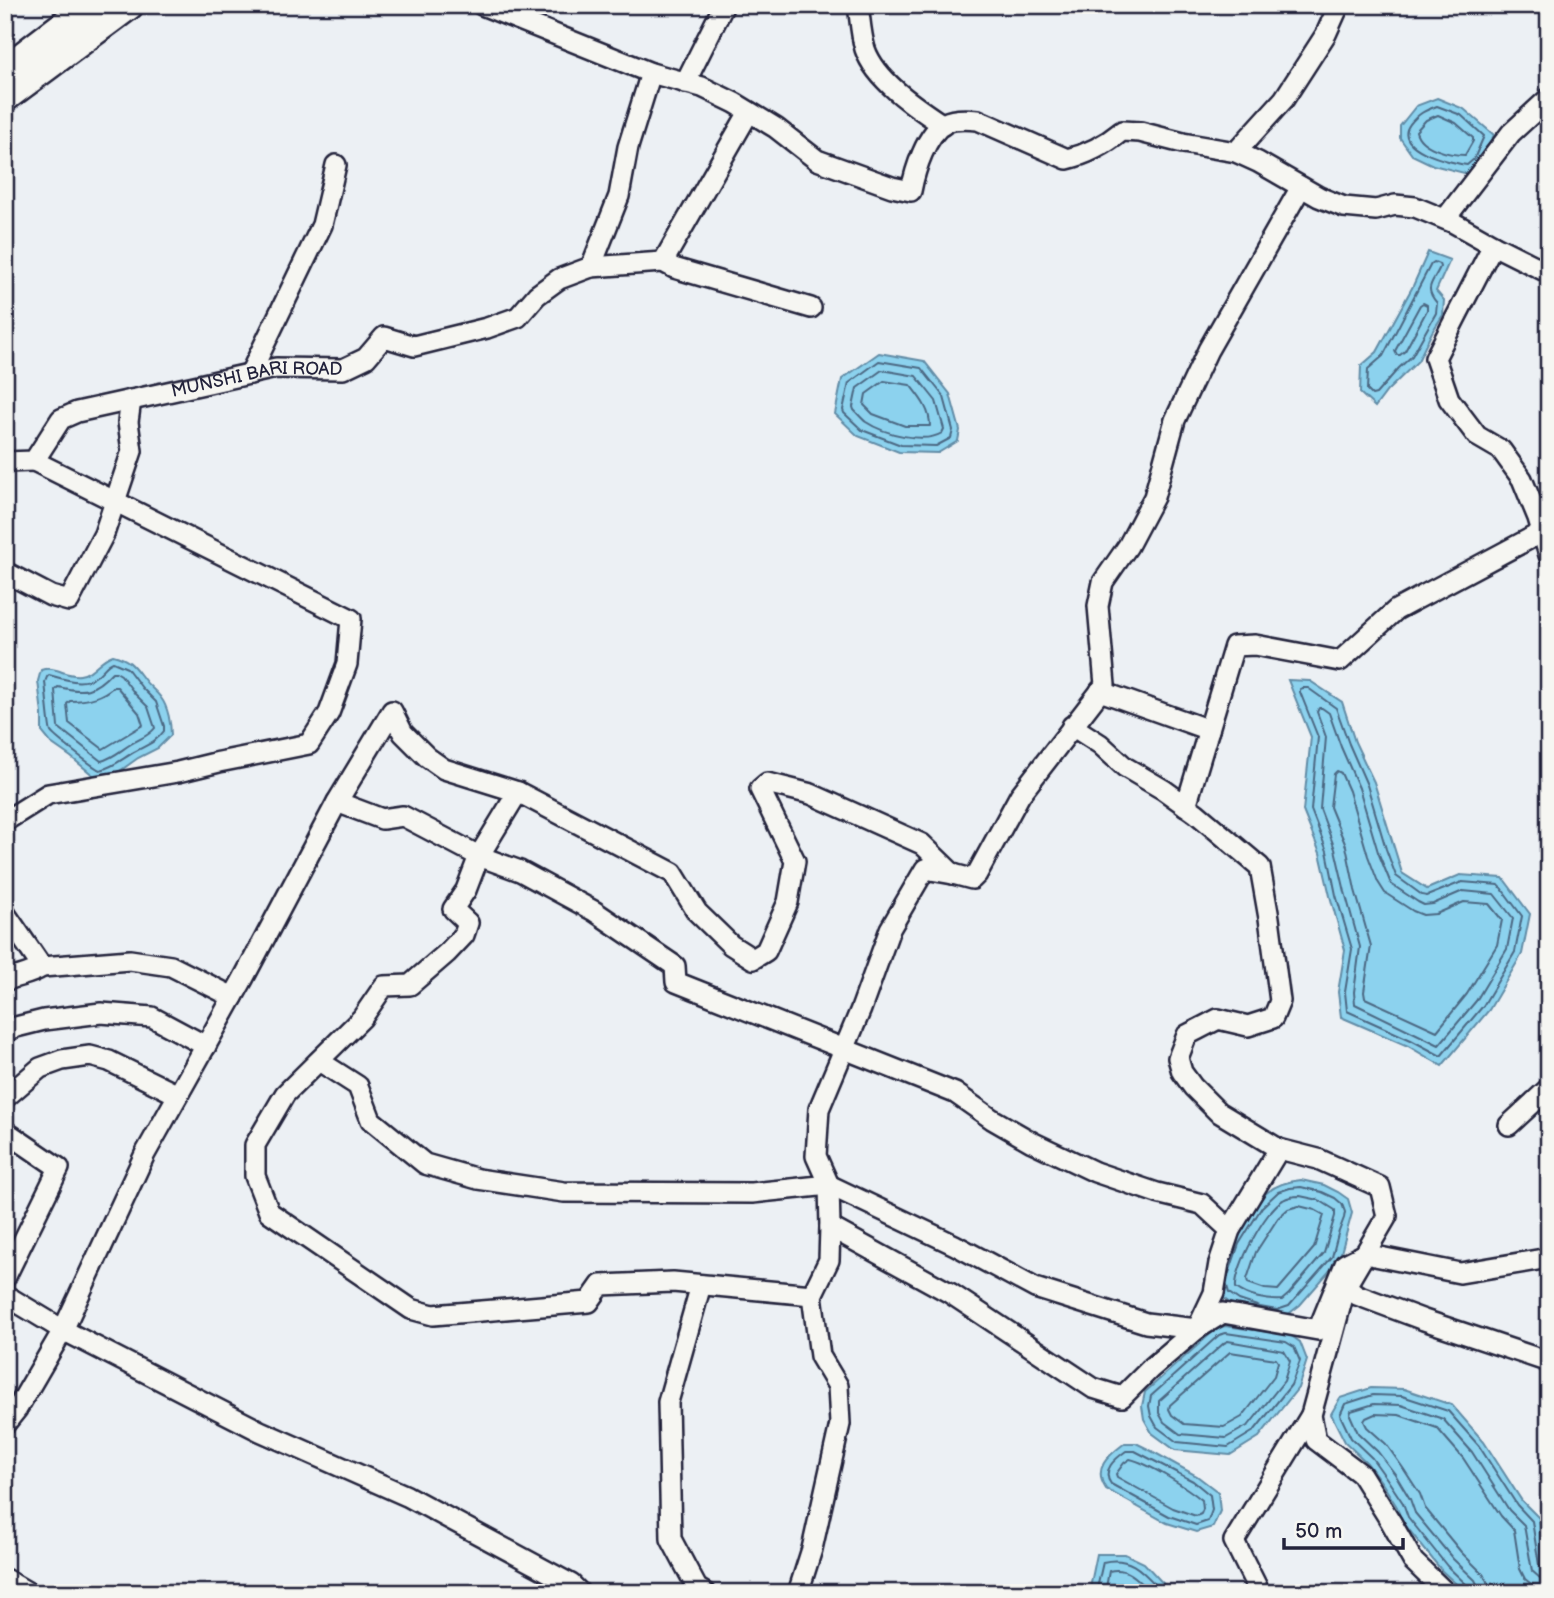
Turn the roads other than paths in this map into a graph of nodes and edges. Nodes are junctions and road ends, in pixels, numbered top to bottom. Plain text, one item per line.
1 (90, 5) edge
2 (129, 5) edge
3 (482, 5) edge
4 (724, 5) edge
5 (858, 5) edge
6 (1339, 5) edge
7 (5, 70) edge
8 (651, 74) junction
9 (685, 83) junction
10 (5, 97) edge
11 (1549, 98) edge
12 (749, 112) junction
13 (943, 125) junction
14 (1236, 152) junction
15 (336, 165) dead end
16 (1301, 187) junction
17 (1445, 219) junction
18 (1493, 245) junction
19 (663, 262) junction
20 (591, 267) junction
21 (1549, 273) edge
22 (810, 308) dead end
23 (250, 374) junction
24 (131, 400) junction
25 (34, 461) junction
26 (5, 462) edge
27 (115, 501) junction
28 (1542, 532) junction
29 (1549, 555) edge
30 (5, 572) edge
31 (1100, 691) junction
32 (1072, 726) junction
33 (1209, 730) junction
34 (519, 792) junction
35 (337, 802) junction
36 (1186, 806) junction
37 (5, 821) edge
38 (479, 856) junction
39 (953, 874) junction
40 (5, 913) edge
41 (43, 967) junction
42 (5, 981) edge
43 (233, 997) junction
44 (5, 1032) edge
45 (206, 1046) junction
46 (844, 1049) junction
47 (319, 1060) junction
48 (1549, 1088) edge
49 (178, 1096) junction
50 (5, 1098) edge
51 (1509, 1125) dead end
52 (5, 1131) edge
53 (1279, 1149) junction
54 (829, 1185) junction
55 (830, 1227) junction
56 (1230, 1230) junction
57 (1365, 1254) junction
58 (1549, 1258) edge
59 (5, 1278) edge
60 (701, 1285) junction
61 (1346, 1286) junction
62 (5, 1295) edge
63 (812, 1295) junction
64 (1197, 1329) junction
65 (63, 1330) junction
66 (1549, 1362) edge
67 (1311, 1415) junction
68 (5, 1424) edge
69 (5, 1579) edge
70 (29, 1593) edge
71 (580, 1593) edge
72 (705, 1593) edge
73 (798, 1593) edge
74 (1260, 1593) edge
75 (1446, 1593) edge

1 - 7 highway
2 - 10 highway
3 - 8 street
4 - 9 street
5 - 13 street
6 - 14 street
8 - 9 street
8 - 20 street
9 - 12 street
11 - 17 street
12 - 13 street
12 - 19 street
13 - 14 street
14 - 16 street
15 - 23 street
16 - 17 street
16 - 31 street
17 - 18 street
18 - 21 street
18 - 28 street
19 - 20 street
19 - 22 street
20 - 23 street, MUNSHI BARI ROAD
23 - 24 street, MUNSHI BARI ROAD
24 - 25 street, MUNSHI BARI ROAD
24 - 27 street
25 - 26 street
25 - 27 street
27 - 30 street
27 - 37 street
28 - 29 street
28 - 33 street
31 - 32 street
31 - 33 street
32 - 36 street
32 - 39 street
33 - 36 street
34 - 35 street
34 - 38 street
34 - 39 street
35 - 38 street
35 - 43 street
36 - 53 street
38 - 46 street
38 - 47 street
39 - 46 street
40 - 41 street
41 - 42 street
41 - 43 street
43 - 45 street
44 - 45 street
45 - 49 street
46 - 54 street
46 - 56 street
47 - 54 street
47 - 60 street
48 - 51 street
49 - 50 street
49 - 65 street
52 - 59 street
53 - 56 street
53 - 57 street
54 - 55 street
54 - 64 street
55 - 63 street
55 - 64 street
56 - 64 street
57 - 58 street
57 - 61 street
57 - 64 street
60 - 63 street
60 - 72 street
61 - 66 street
61 - 67 street
62 - 65 street
63 - 73 street
65 - 68 street
65 - 71 street
67 - 74 street
67 - 75 street
69 - 70 street

